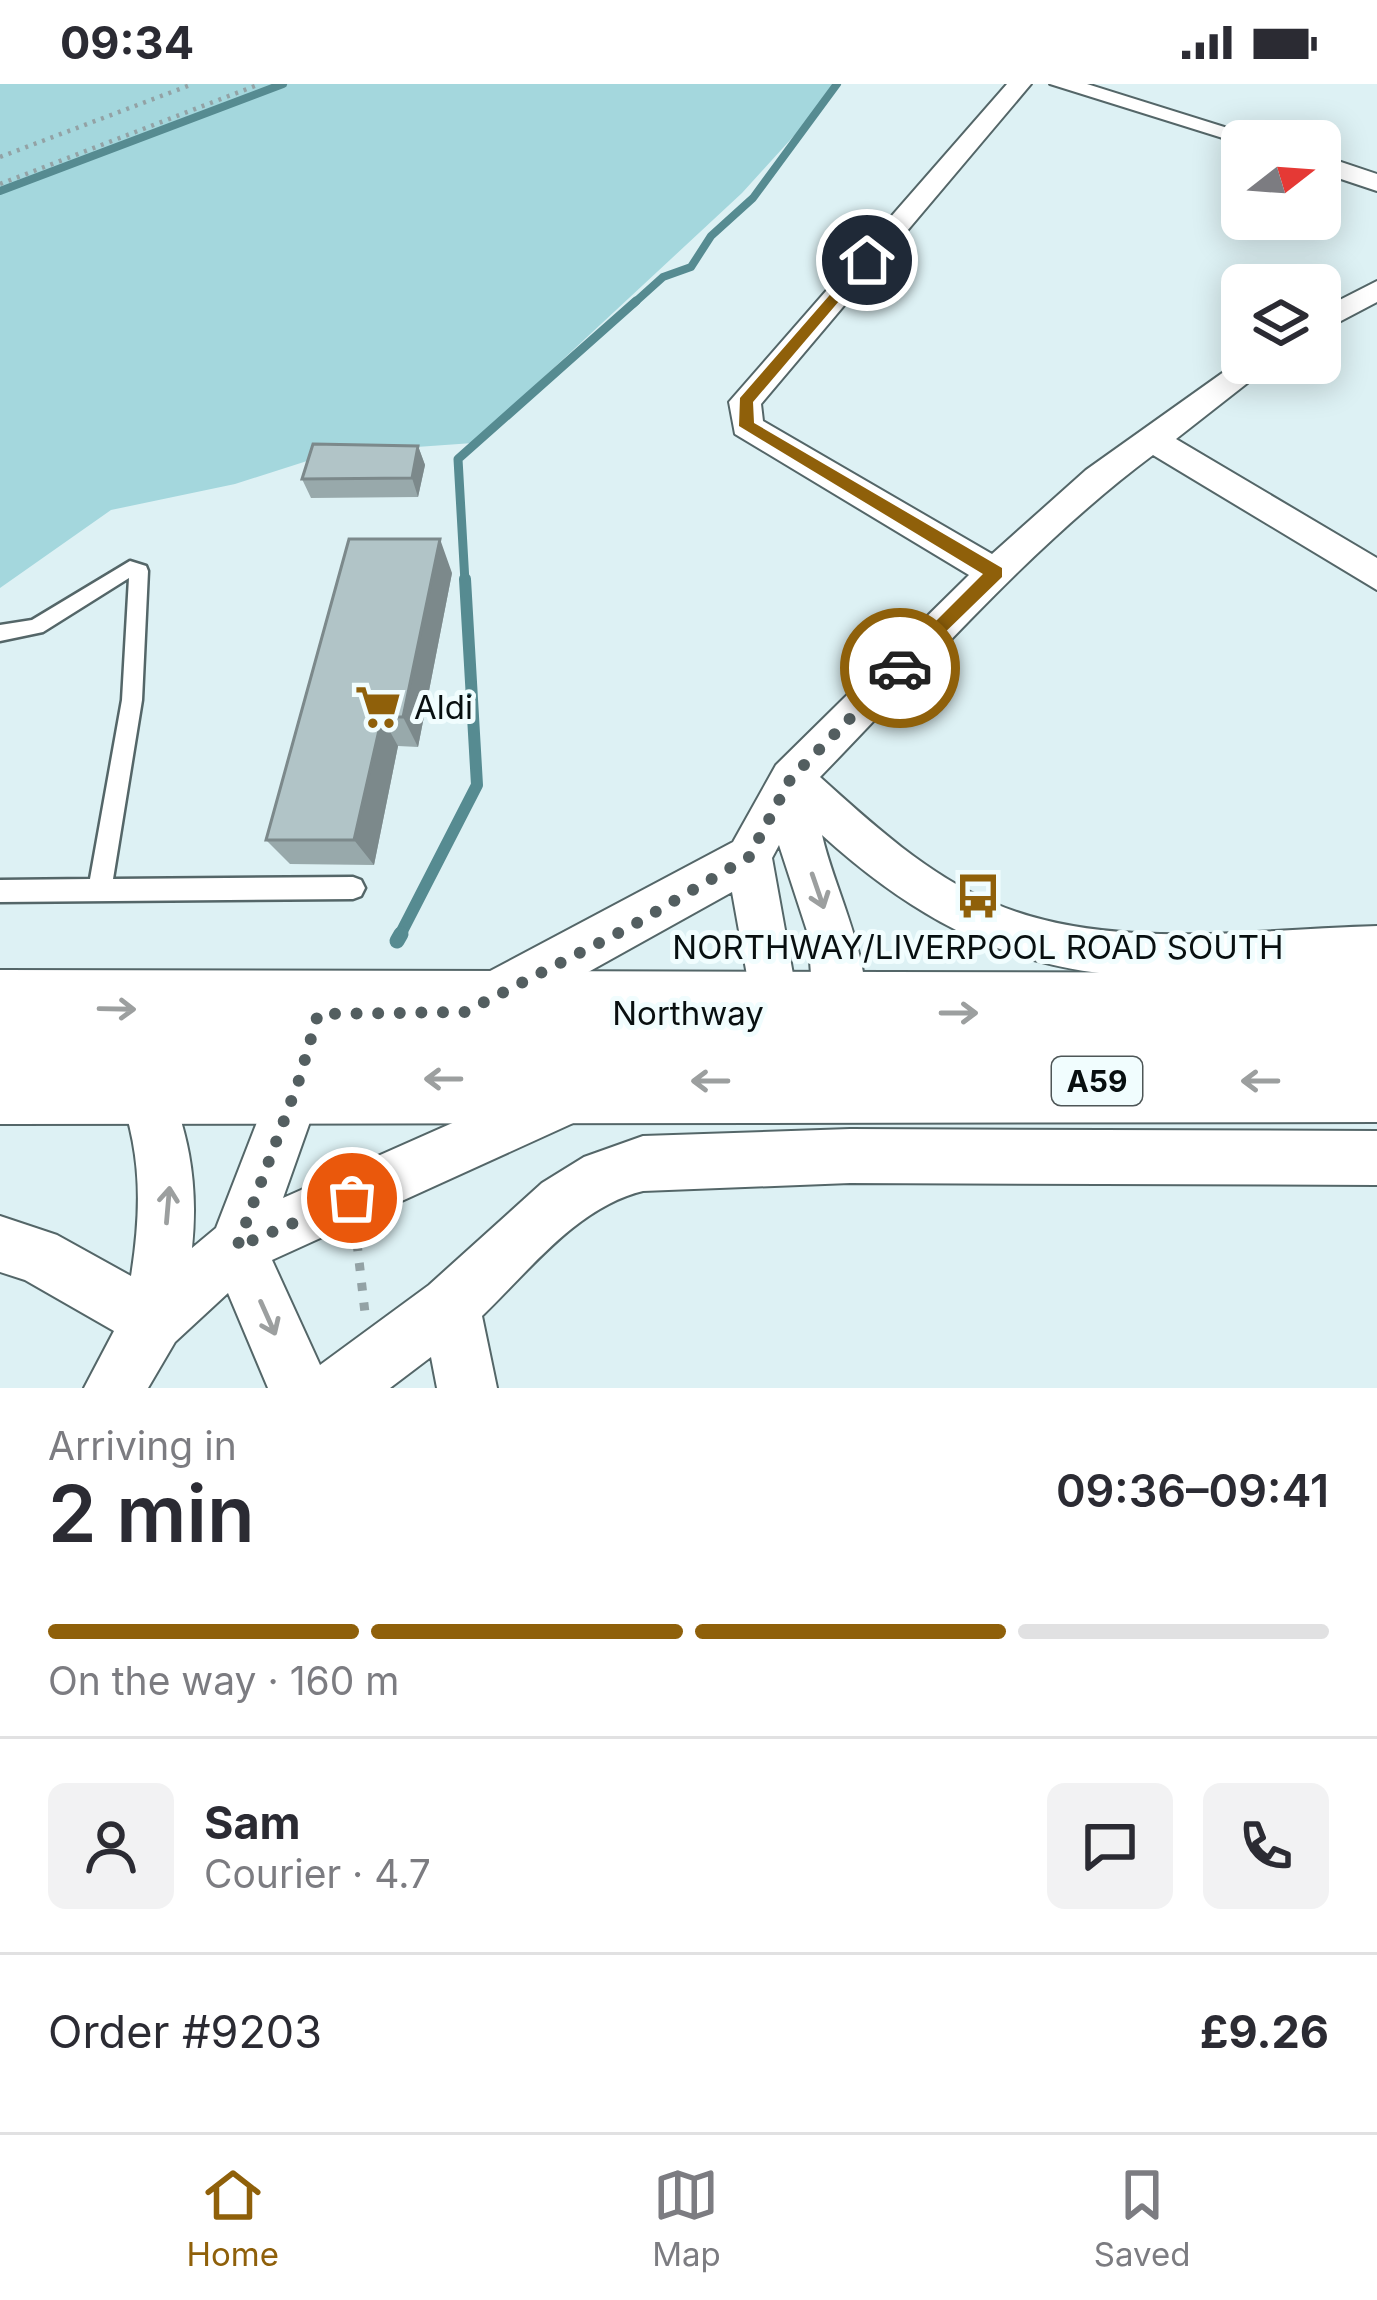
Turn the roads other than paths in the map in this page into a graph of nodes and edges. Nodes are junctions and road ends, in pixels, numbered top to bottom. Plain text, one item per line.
1 (1019, 84) edge
2 (1062, 84) edge
3 (1221, 130) edge
4 (1341, 170) edge
5 (1377, 183) edge
6 (1377, 290) edge
7 (1341, 311) edge
8 (1227, 384) edge
9 (1150, 438) junction
10 (995, 573) junction
11 (1377, 576) edge
12 (0, 633) edge
13 (791, 778) junction
14 (749, 857) junction
15 (353, 888) dead end
16 (100, 890) junction
17 (0, 891) edge
18 (1377, 950) edge
19 (0, 1009) edge
20 (465, 1012) junction
21 (1377, 1012) edge
22 (811, 1035) junction
23 (309, 1047) junction
24 (1377, 1081) edge
25 (141, 1082) junction
26 (602, 1082) junction
27 (0, 1083) edge
28 (1377, 1158) edge
29 (0, 1244) edge
30 (237, 1247) junction
31 (450, 1306) junction
32 (154, 1322) junction
33 (114, 1388) edge
34 (299, 1388) edge
35 (340, 1388) edge
36 (467, 1388) edge

1 - 10 street
2 - 3 street
4 - 5 street
6 - 7 street
8 - 9 street
9 - 10 street
9 - 11 street
10 - 13 street
12 - 16 lane
13 - 14 street
13 - 18 street
13 -> 22 street
14 - 20 street
14 - 22 street
15 - 16 lane
16 - 17 lane
19 -> 23 highway, Northway / A59
20 - 22 highway, Northway / A59
20 - 23 highway, Northway / A59
22 -> 21 highway, Northway / A59
24 -> 22 highway, Northway / A59
22 -> 26 highway, Northway / A59
23 - 25 highway, Northway / A59
26 -> 23 highway, Northway / A59
23 - 30 street
25 - 27 highway, Northway / A59
32 -> 25 street
26 - 30 street
28 - 31 street
29 - 32 street
30 - 32 street
30 -> 34 street
31 - 35 street
31 - 36 street
32 - 33 street

